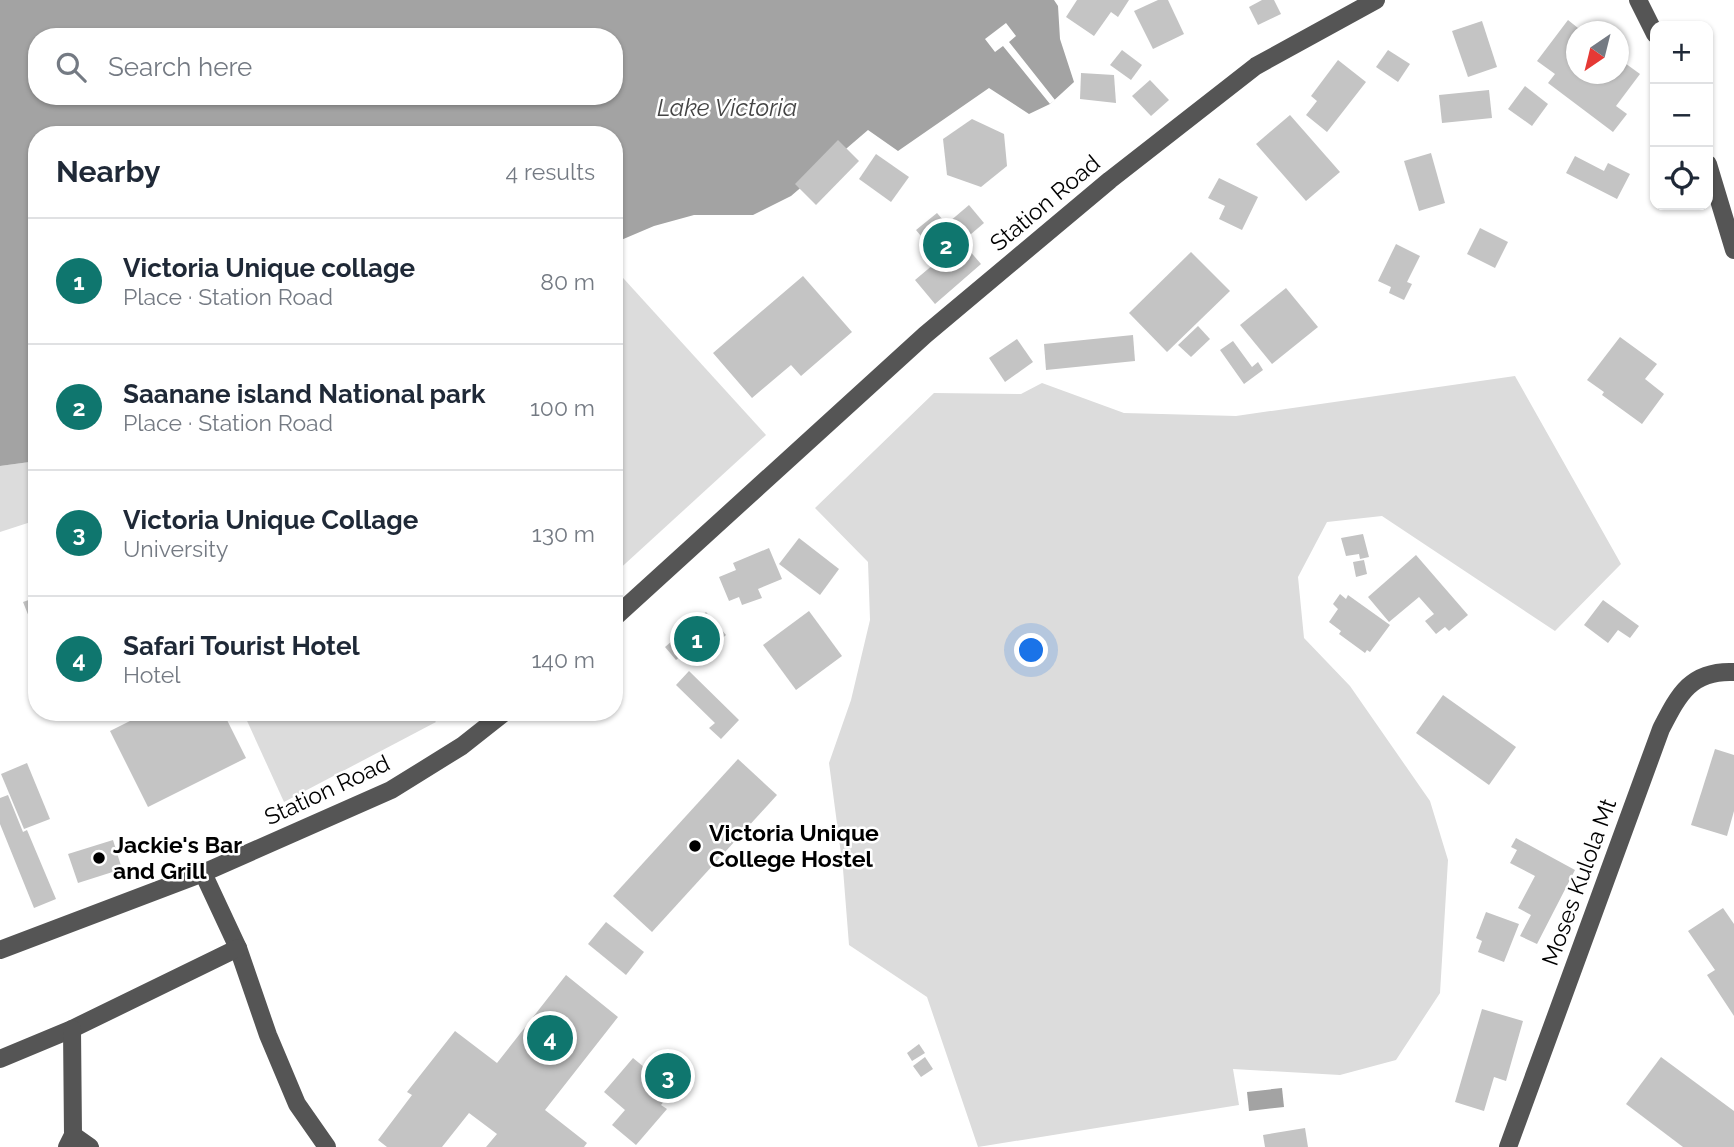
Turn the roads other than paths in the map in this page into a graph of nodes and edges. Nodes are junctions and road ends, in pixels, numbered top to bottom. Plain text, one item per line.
1 (1376, 0) edge
2 (1638, 0) edge
3 (1650, 24) edge
4 (1713, 181) edge
5 (1734, 250) edge
6 (623, 610) edge
7 (1734, 672) edge
8 (494, 721) edge
9 (203, 873) junction
10 (238, 948) junction
11 (0, 950) edge
12 (72, 1029) junction
13 (0, 1059) edge
14 (70, 1141) edge
15 (90, 1147) edge
16 (327, 1147) edge
17 (1508, 1147) edge

1 - 6 street, Station Road
2 - 3 street
4 - 5 street
7 - 17 street, Moses Kulola Mt
8 - 9 street, Station Road
9 - 10 street
9 - 11 street, Station Road
10 - 12 street
10 - 16 street
12 - 13 street
12 - 14 street
14 - 15 street

